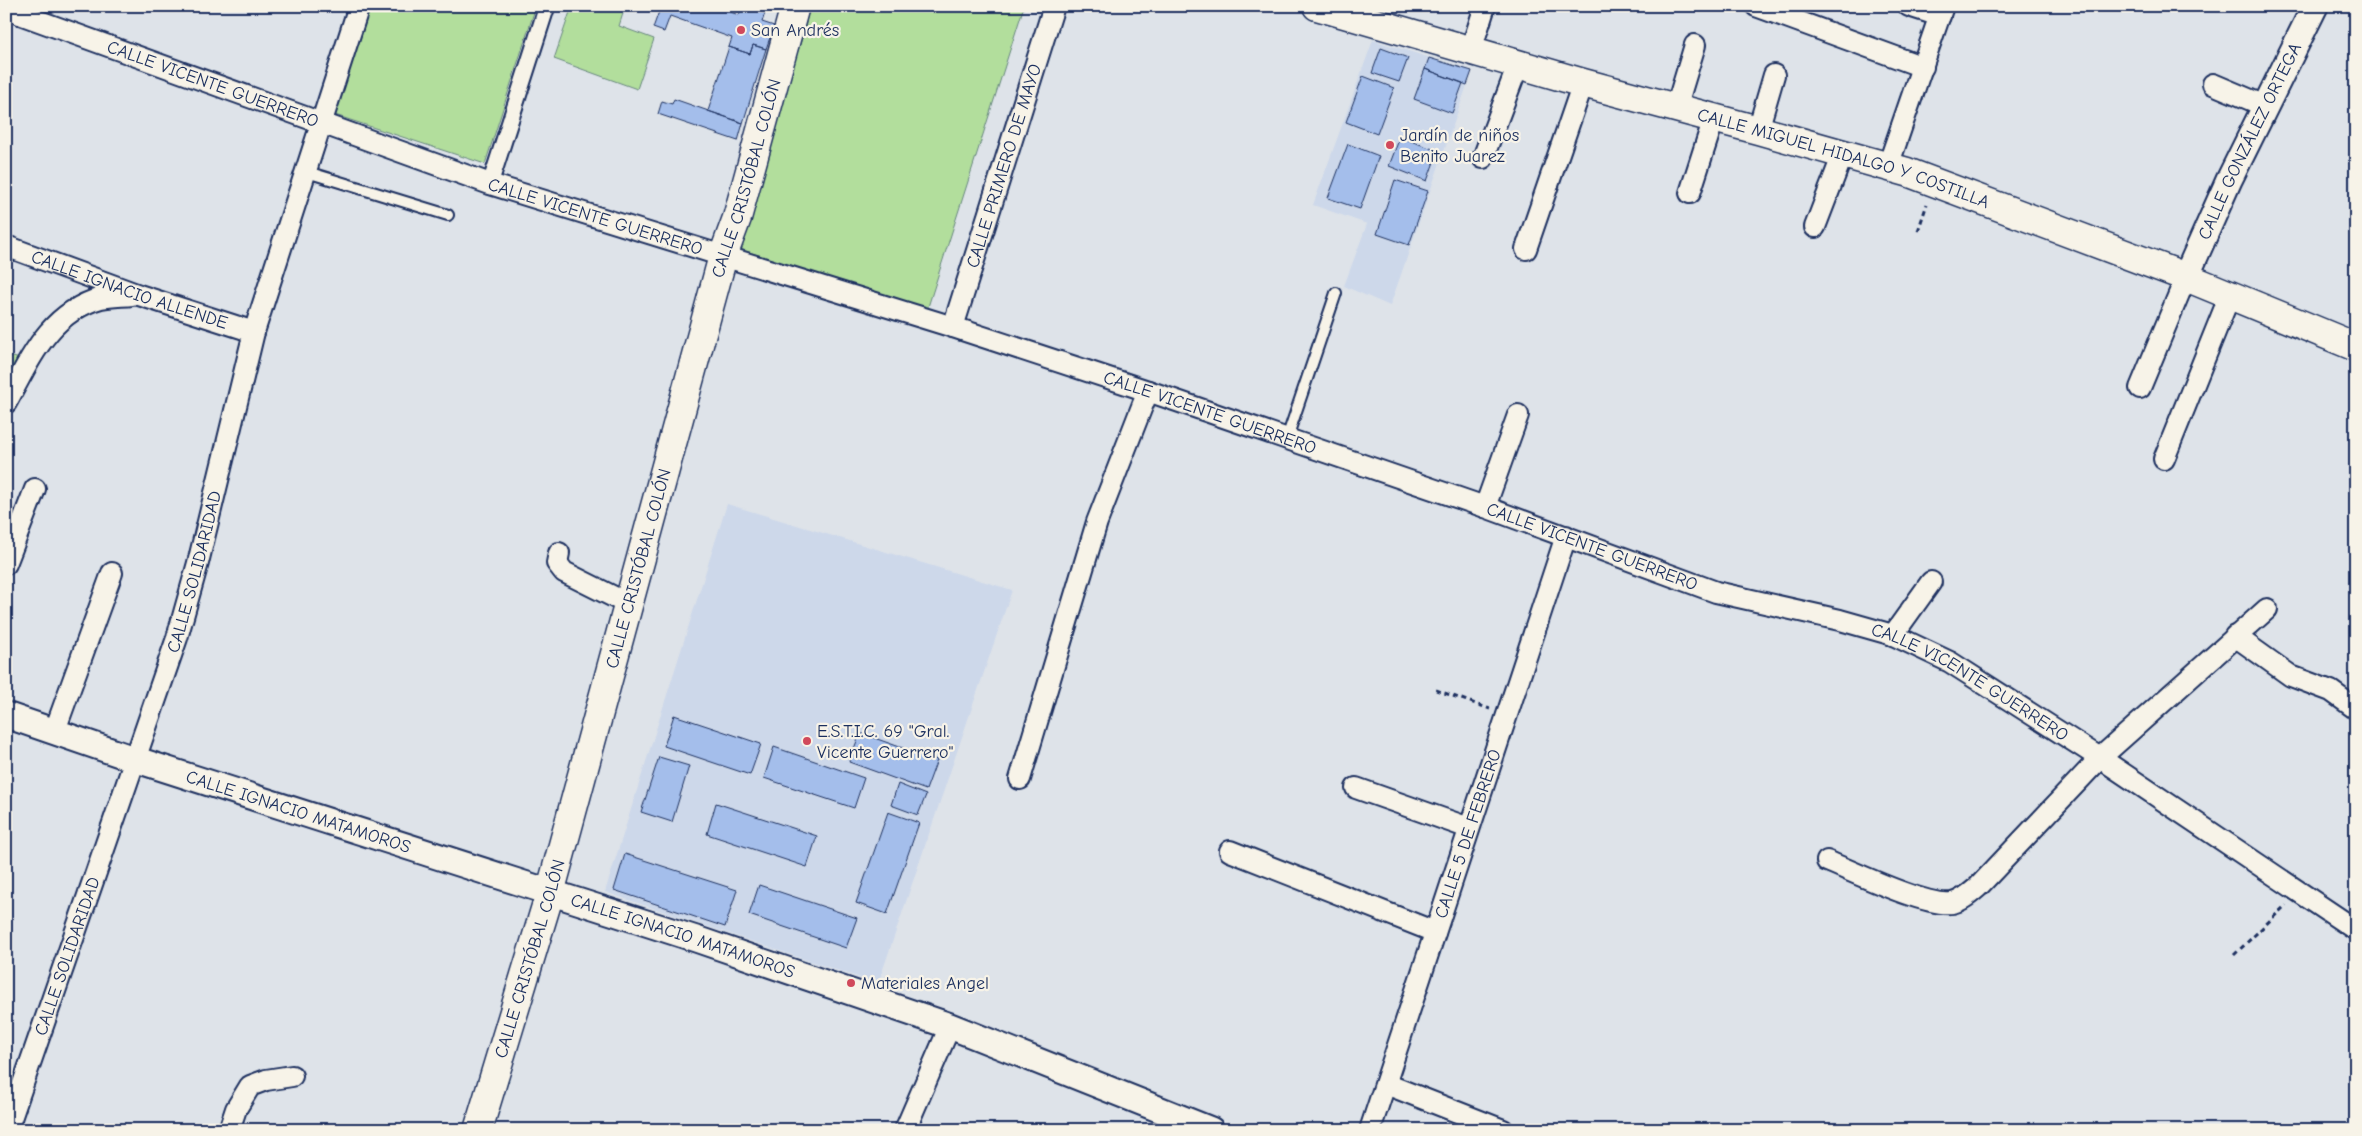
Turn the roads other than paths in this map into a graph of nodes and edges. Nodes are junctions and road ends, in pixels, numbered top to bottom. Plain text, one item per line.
1 (359, 6) edge
2 (547, 6) edge
3 (795, 6) edge
4 (1054, 6) edge
5 (1317, 6) edge
6 (1485, 6) edge
7 (1756, 6) edge
8 (1909, 6) edge
9 (2315, 6) edge
10 (6, 9) edge
11 (1941, 11) edge
12 (1695, 46) dead end
13 (1471, 50) junction
14 (1518, 65) junction
15 (1923, 67) junction
16 (1774, 76) dead end
17 (1583, 83) junction
18 (2213, 84) dead end
19 (2265, 106) junction
20 (1676, 108) junction
21 (1714, 118) junction
22 (321, 122) junction
23 (1758, 130) junction
24 (1843, 154) junction
25 (1483, 158) dead end
26 (1888, 166) junction
27 (307, 172) junction
28 (490, 184) junction
29 (1690, 193) dead end
30 (448, 215) dead end
31 (1815, 227) dead end
32 (6, 246) edge
33 (1526, 249) dead end
34 (723, 256) junction
35 (2186, 277) junction
36 (1336, 293) dead end
37 (139, 295) junction
38 (2230, 295) junction
39 (953, 327) junction
40 (254, 332) junction
41 (2356, 347) edge
42 (2140, 388) dead end
43 (1148, 391) junction
44 (6, 403) edge
45 (1518, 415) dead end
46 (1287, 438) junction
47 (2164, 459) dead end
48 (35, 489) dead end
49 (1485, 507) junction
50 (1566, 536) junction
51 (559, 553) dead end
52 (6, 564) edge
53 (112, 573) dead end
54 (1931, 582) dead end
55 (628, 604) junction
56 (2267, 609) dead end
57 (1893, 635) junction
58 (2235, 636) junction
59 (2356, 709) edge
60 (6, 715) edge
61 (54, 733) junction
62 (2100, 758) junction
63 (134, 759) junction
64 (1020, 779) dead end
65 (1356, 788) dead end
66 (1469, 828) junction
67 (1230, 851) dead end
68 (1828, 861) dead end
69 (550, 893) junction
70 (2356, 930) edge
71 (1435, 932) junction
72 (950, 1026) junction
73 (292, 1076) dead end
74 (1386, 1084) junction
75 (8, 1130) edge
76 (229, 1130) edge
77 (478, 1130) edge
78 (905, 1130) edge
79 (1211, 1130) edge
80 (1370, 1130) edge
81 (1504, 1130) edge

1 - 22 street, CALLE SOLIDARIDAD
2 - 28 street
3 - 34 main road, CALLE CRISTÓBAL COLÓN
4 - 39 street, CALLE PRIMERO DE MAYO
5 - 13 main road, CALLE MIGUEL HIDALGO Y COSTILLA
6 - 13 street
7 - 15 street
8 - 11 street
9 - 19 street, CALLE GONZÁLEZ ORTEGA
10 - 22 street, CALLE VICENTE GUERRERO
11 - 15 street
12 - 20 street
13 - 14 main road, CALLE MIGUEL HIDALGO Y COSTILLA
14 - 17 main road, CALLE MIGUEL HIDALGO Y COSTILLA
14 - 25 street
15 - 26 street
16 - 23 street
17 - 20 main road, CALLE MIGUEL HIDALGO Y COSTILLA
17 - 33 street
18 - 19 street
19 - 35 street, CALLE GONZÁLEZ ORTEGA
20 - 21 main road, CALLE MIGUEL HIDALGO Y COSTILLA
21 - 23 main road, CALLE MIGUEL HIDALGO Y COSTILLA
21 - 29 street
22 - 27 street, CALLE SOLIDARIDAD
22 - 28 street, CALLE VICENTE GUERRERO
23 - 24 main road, CALLE MIGUEL HIDALGO Y COSTILLA
24 - 26 main road, CALLE MIGUEL HIDALGO Y COSTILLA
24 - 31 street
26 - 35 main road, CALLE MIGUEL HIDALGO Y COSTILLA
27 - 30 lane
27 - 40 street, CALLE SOLIDARIDAD
28 - 34 street, CALLE VICENTE GUERRERO
32 - 37 street, CALLE IGNACIO ALLENDE
34 - 39 street, CALLE VICENTE GUERRERO
34 - 55 main road, CALLE CRISTÓBAL COLÓN
35 - 38 main road, CALLE MIGUEL HIDALGO Y COSTILLA
35 - 42 street
36 - 46 lane
37 - 40 street, CALLE IGNACIO ALLENDE
37 - 44 street
38 - 41 main road, CALLE MIGUEL HIDALGO Y COSTILLA
38 - 47 street
39 - 43 street, CALLE VICENTE GUERRERO
40 - 63 street, CALLE SOLIDARIDAD
43 - 46 street, CALLE VICENTE GUERRERO
43 - 64 street
45 - 49 street
46 - 49 street, CALLE VICENTE GUERRERO
48 - 52 street
49 - 50 street, CALLE VICENTE GUERRERO
50 - 57 street, CALLE VICENTE GUERRERO
50 - 66 street, CALLE 5 DE FEBRERO
51 - 55 street
53 - 61 street
54 - 57 street
55 - 69 main road, CALLE CRISTÓBAL COLÓN
56 - 58 street
57 - 62 street, CALLE VICENTE GUERRERO
58 - 59 street
58 - 62 street
60 - 61 street, CALLE IGNACIO MATAMOROS
61 - 63 street, CALLE IGNACIO MATAMOROS
62 - 68 street
62 - 70 street, CALLE VICENTE GUERRERO
63 - 69 street, CALLE IGNACIO MATAMOROS
63 - 75 street, CALLE SOLIDARIDAD
65 - 66 street
66 - 71 street, CALLE 5 DE FEBRERO
67 - 71 street
69 - 72 street, CALLE IGNACIO MATAMOROS
69 - 77 main road, CALLE CRISTÓBAL COLÓN
71 - 74 street, CALLE 5 DE FEBRERO
72 - 78 street
72 - 79 street, CALLE IGNACIO MATAMOROS
73 - 76 street
74 - 80 street, CALLE 5 DE FEBRERO
74 - 81 street

